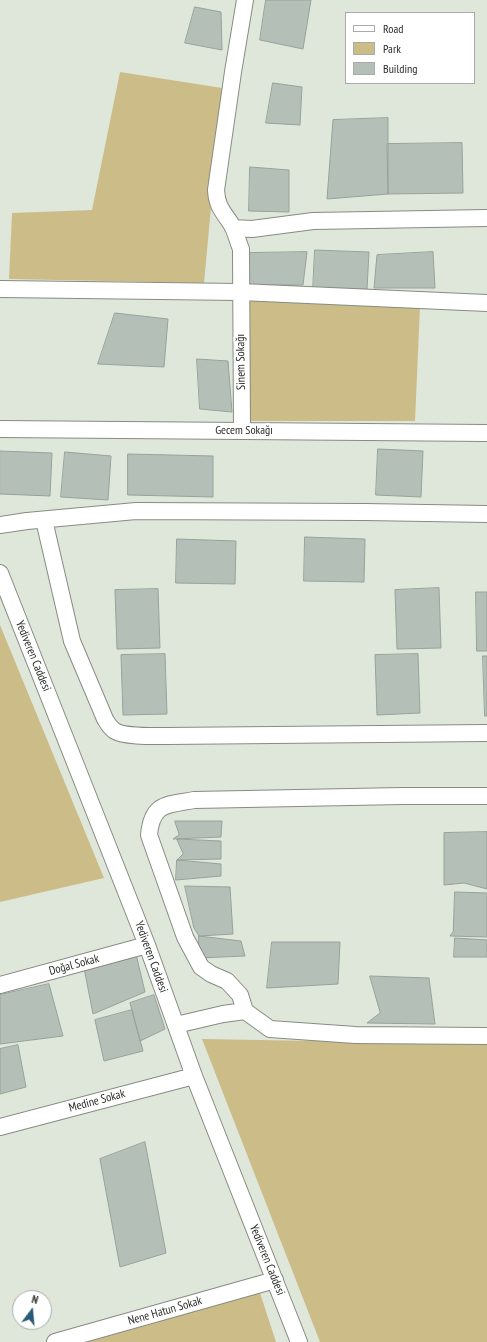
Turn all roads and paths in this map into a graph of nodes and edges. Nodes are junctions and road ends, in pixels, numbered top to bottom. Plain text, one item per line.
1 (245, 0) edge
2 (487, 218) edge
3 (233, 228) junction
4 (0, 289) edge
5 (240, 292) junction
6 (487, 303) edge
7 (0, 430) edge
8 (242, 431) junction
9 (487, 433) edge
10 (487, 514) edge
11 (44, 520) junction
12 (0, 525) edge
13 (0, 573) edge
14 (487, 733) edge
15 (487, 796) edge
16 (148, 945) junction
17 (0, 985) edge
18 (245, 1012) junction
19 (176, 1025) junction
20 (487, 1036) edge
21 (194, 1076) junction
22 (0, 1127) edge
23 (275, 1280) junction
24 (55, 1342) edge
25 (299, 1342) edge

1 - 3 street, Sinem Sokağı
2 - 3 street
3 - 5 street, Sinem Sokağı
4 - 5 street
5 - 6 street
5 - 8 street, Sinem Sokağı
7 - 8 street, Gecem Sokağı
8 - 9 street, Gecem Sokağı
10 - 11 street
11 - 12 street
11 - 14 street
13 - 16 street, Yediveren Caddesi
15 - 18 street
16 - 17 street, Doğal Sokak
16 - 19 street, Yediveren Caddesi
18 - 19 street
18 - 20 street
19 - 21 street, Yediveren Caddesi
21 - 22 street, Medine Sokak
21 - 23 street, Yediveren Caddesi
23 - 24 street, Nene Hatun Sokak
23 - 25 street, Yediveren Caddesi

